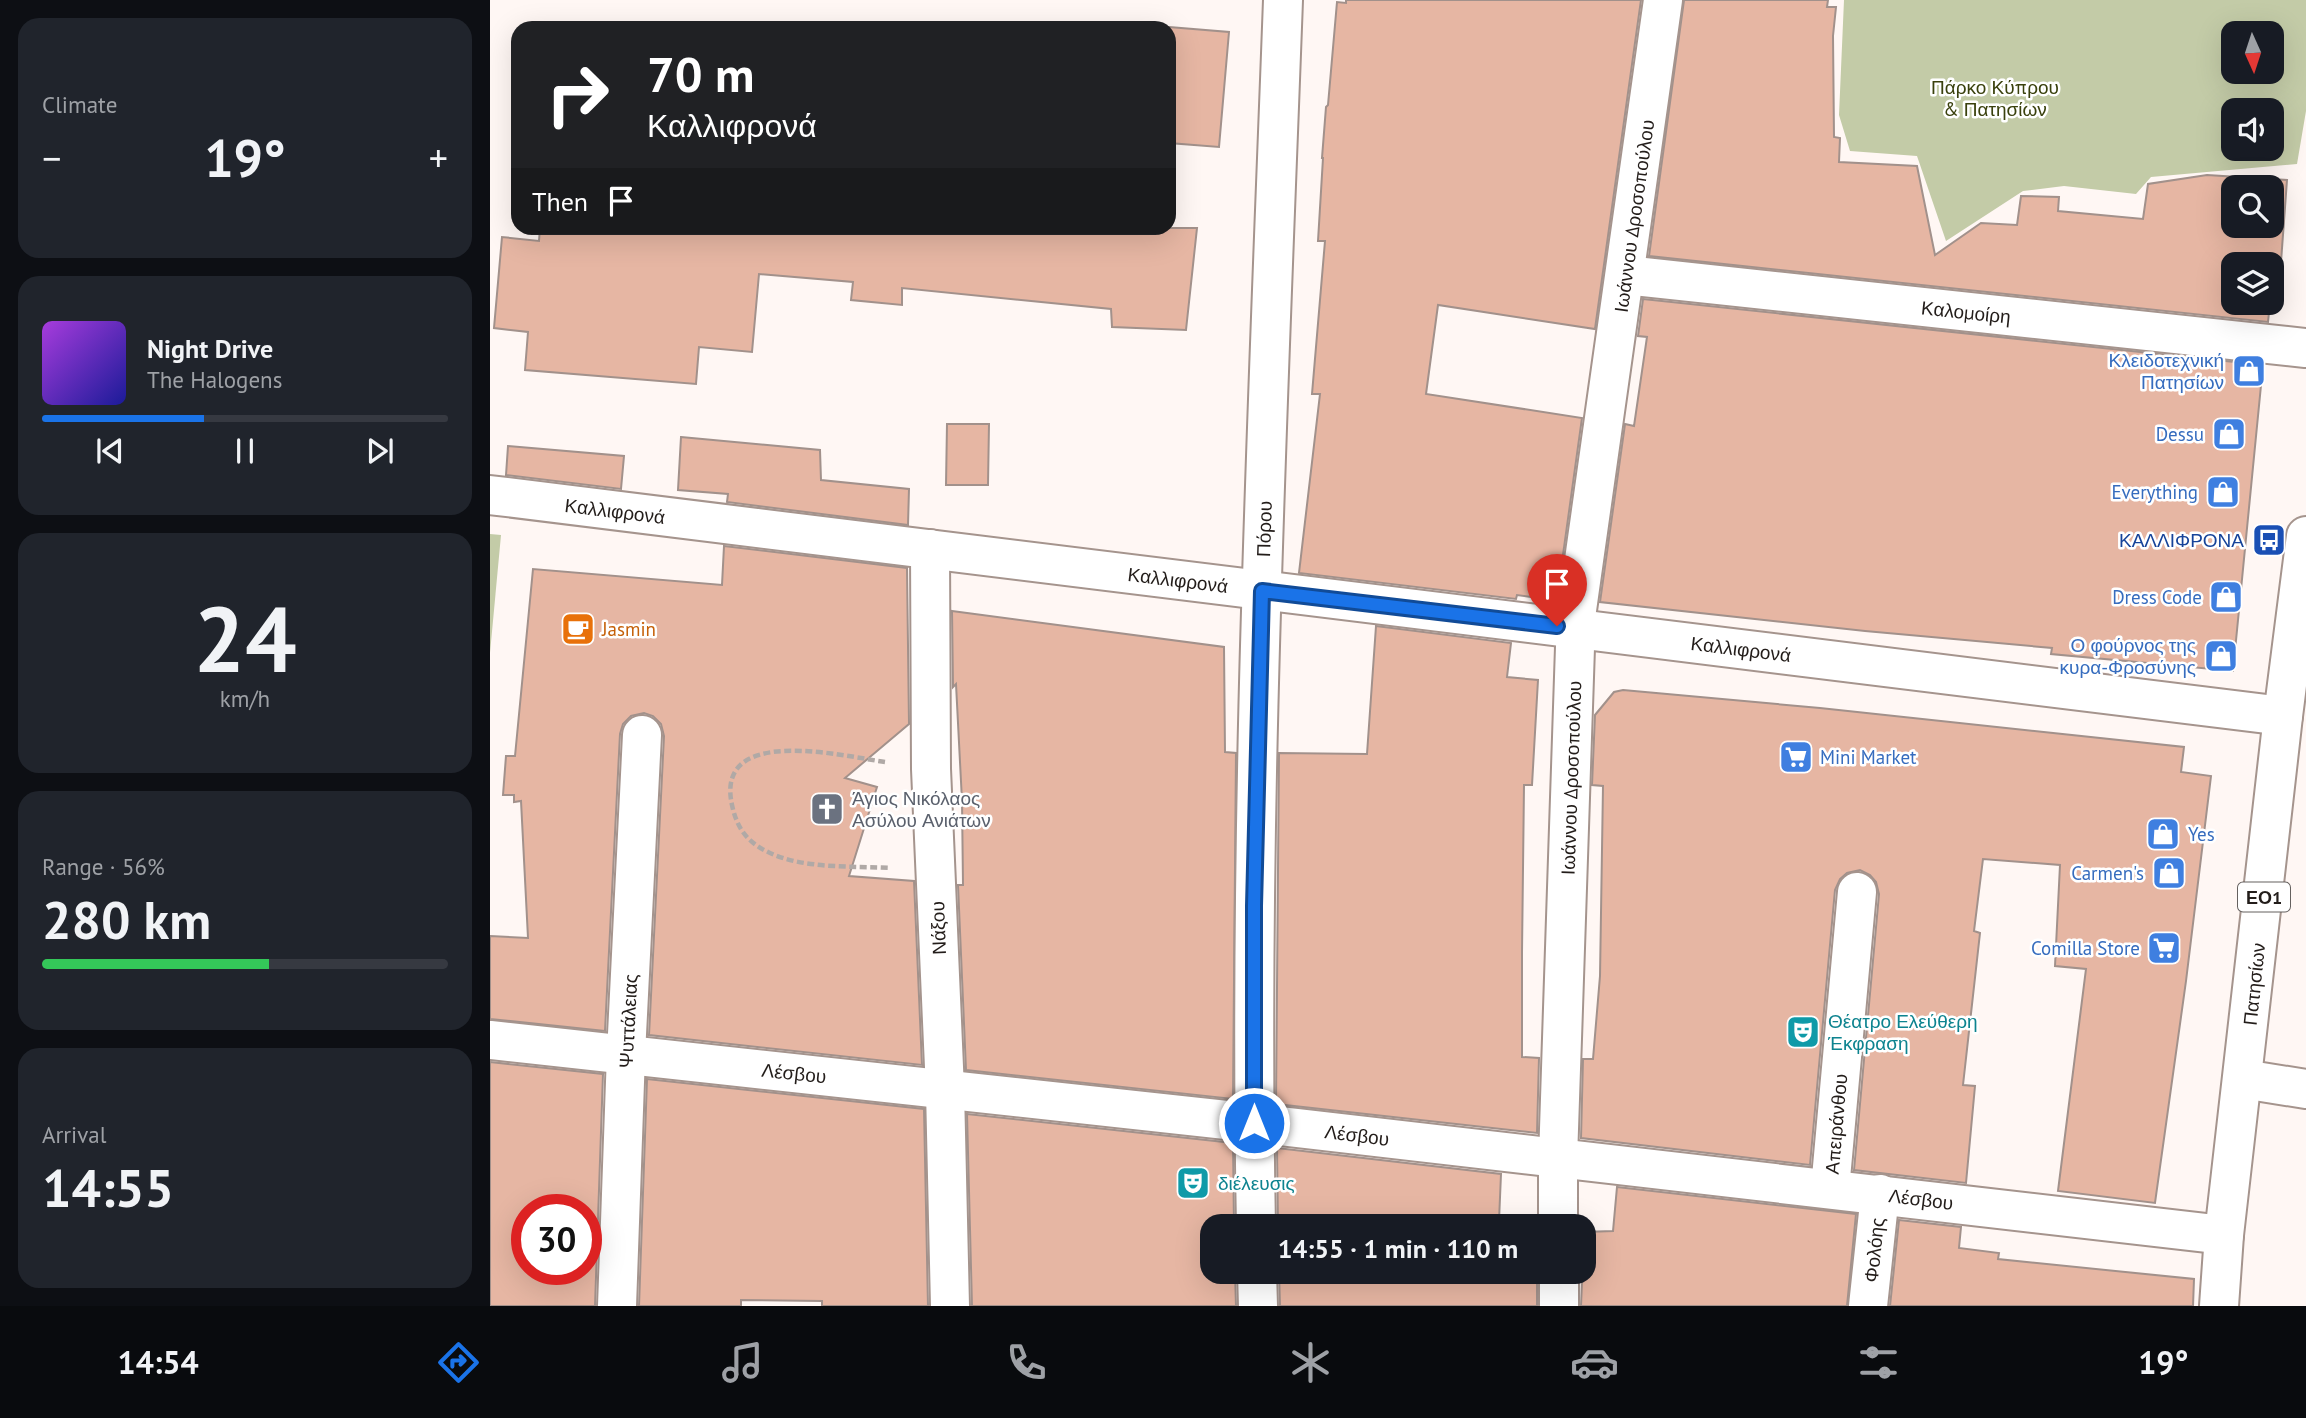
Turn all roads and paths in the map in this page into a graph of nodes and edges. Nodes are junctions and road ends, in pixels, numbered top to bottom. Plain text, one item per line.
1 (1283, 0) edge
2 (1663, 0) edge
3 (1625, 275) junction
4 (2306, 348) edge
5 (490, 495) edge
6 (2306, 536) edge
7 (930, 550) junction
8 (1262, 591) junction
9 (2301, 626) edge
10 (1576, 629) junction
11 (2283, 716) junction
12 (642, 735) dead end
13 (931, 769) junction
14 (936, 869) junction
15 (1857, 892) dead end
16 (490, 1040) edge
17 (626, 1054) junction
18 (2243, 1079) junction
19 (2306, 1089) edge
20 (945, 1090) junction
21 (1254, 1123) junction
22 (1558, 1159) junction
23 (1830, 1189) junction
24 (1880, 1194) junction
25 (1256, 1214) edge
26 (1558, 1214) edge
27 (2224, 1235) junction
28 (1257, 1284) edge
29 (1559, 1284) edge
30 (617, 1306) edge
31 (950, 1306) edge
32 (1258, 1306) edge
33 (1559, 1306) edge
34 (1868, 1306) edge
35 (2219, 1306) edge

1 - 8 street, Πόρου
2 - 3 street, Ιωάννου Δροσοπούλου
3 - 4 street, Καλομοίρη
3 - 10 street, Ιωάννου Δροσοπούλου
5 - 7 street, Καλλιφρονά
6 - 9 street, Πατησίων / ΕΟ1
7 - 8 street, Καλλιφρονά
7 - 13 street, Νάξου
8 - 10 street, Καλλιφρονά
8 - 21 street, Πόρου
9 - 11 street, Πατησίων / ΕΟ1
10 - 11 street, Καλλιφρονά
10 - 22 street, Ιωάννου Δροσοπούλου
11 - 18 street, Πατησίων / ΕΟ1
12 - 17 street, Ψυττάλειας
13 - 14 street, Νάξου
13 - 14 path
14 - 20 street, Νάξου
15 - 23 street, Απειράνθου
16 - 17 street, Λέσβου
17 - 20 street, Λέσβου
17 - 30 street, Ψυττάλειας
18 - 19 street
18 - 27 street, Πατησίων / ΕΟ1
20 - 21 street, Λέσβου
20 - 31 street, Νάξου
21 - 22 street, Λέσβου
21 - 25 street, Πόρου
22 - 23 street, Λέσβου
22 - 26 street, Ιωάννου Δροσοπούλου
23 - 24 street, Λέσβου
24 - 27 street, Λέσβου
24 - 34 street, Φολόης
27 - 35 street, Πατησίων / ΕΟ1
28 - 32 street
29 - 33 street

